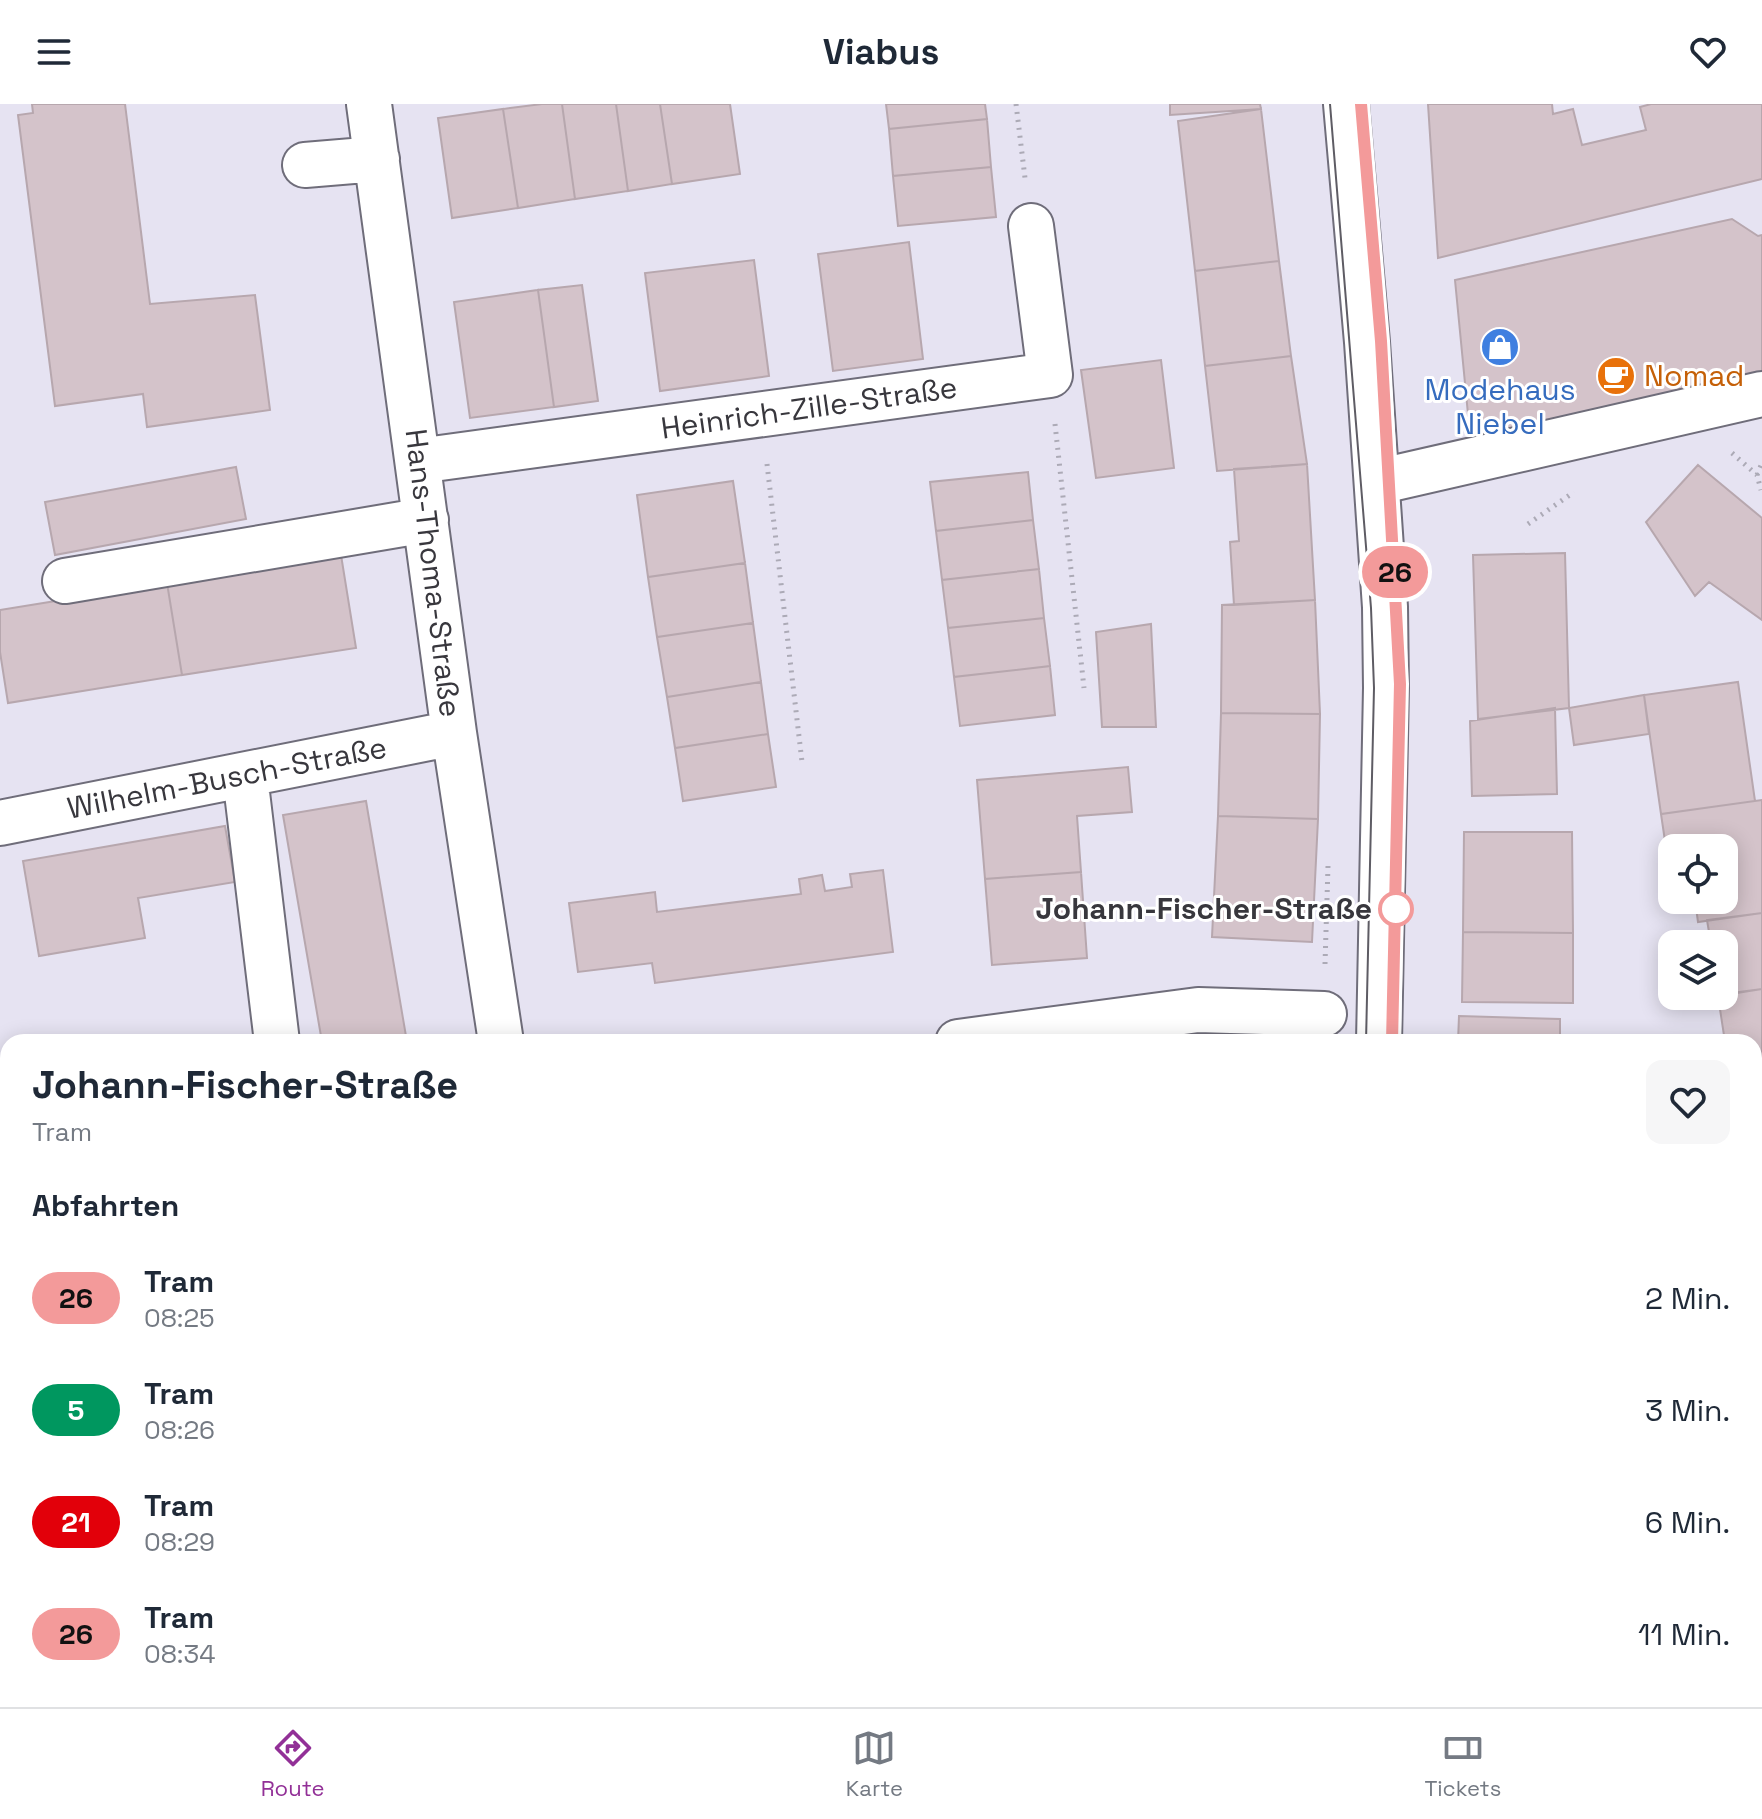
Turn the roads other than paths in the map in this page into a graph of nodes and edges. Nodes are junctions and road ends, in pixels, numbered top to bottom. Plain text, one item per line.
1 (369, 104) edge
2 (1346, 104) edge
3 (377, 159) junction
4 (305, 165) dead end
5 (1031, 226) road end
6 (1762, 394) edge
7 (418, 461) junction
8 (1377, 482) junction
9 (426, 520) junction
10 (65, 581) dead end
11 (454, 733) junction
12 (245, 776) junction
13 (0, 823) edge
14 (1324, 1014) dead end
15 (276, 1034) edge
16 (500, 1034) edge
17 (1018, 1034) edge
18 (1379, 1034) edge

1 - 3 street, Hans-Thoma-Straße
2 - 8 street
3 - 4 street
3 - 7 street, Hans-Thoma-Straße
5 - 7 street, Heinrich-Zille-Straße
6 - 8 street
7 - 9 street, Hans-Thoma-Straße
8 - 18 street
9 - 10 street
9 - 11 street, Hans-Thoma-Straße
11 - 12 street, Wilhelm-Busch-Straße
11 - 16 street, Hans-Thoma-Straße
12 - 13 street, Wilhelm-Busch-Straße
12 - 15 street
14 - 17 street

